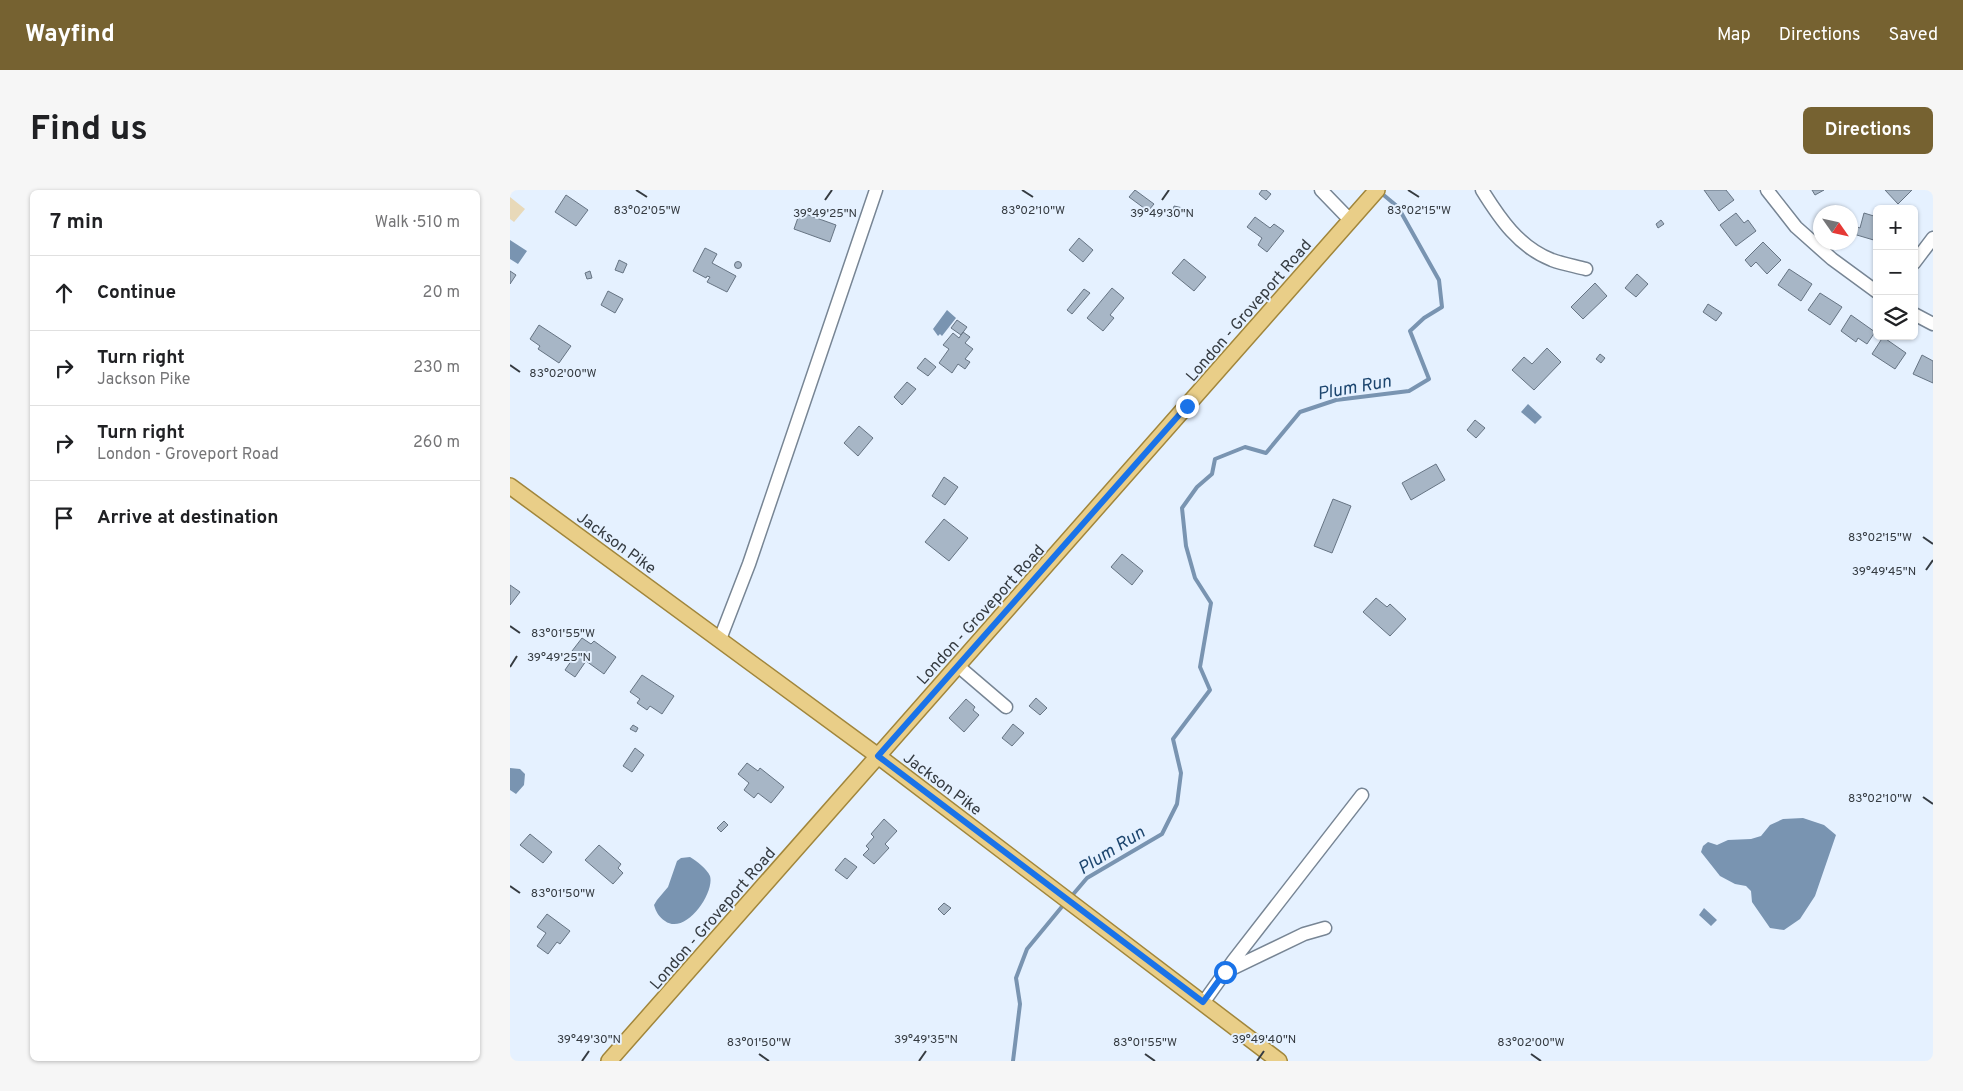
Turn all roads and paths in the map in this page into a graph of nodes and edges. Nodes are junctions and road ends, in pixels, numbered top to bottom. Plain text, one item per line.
1 (876, 190) edge
2 (1321, 190) edge
3 (1377, 190) edge
4 (1482, 190) edge
5 (1767, 190) edge
6 (1353, 217) junction
7 (1933, 238) edge
8 (1918, 258) edge
9 (1586, 269) dead end
10 (1873, 289) edge
11 (1918, 316) edge
12 (1933, 324) edge
13 (510, 486) edge
14 (720, 639) junction
15 (958, 666) junction
16 (1006, 706) dead end
17 (878, 756) junction
18 (1362, 795) dead end
19 (1325, 928) dead end
20 (1225, 972) junction
21 (1203, 1002) junction
22 (609, 1061) edge
23 (1279, 1061) edge

1 - 14 street
2 - 6 street
3 - 6 main road, London - Groveport Road
4 - 9 street
5 - 10 street
6 - 15 main road, London - Groveport Road
7 - 8 street
11 - 12 street
13 - 14 main road, Jackson Pike
14 - 17 main road, Jackson Pike
15 - 16 street
15 - 17 main road, London - Groveport Road
17 - 21 main road, Jackson Pike
17 - 22 main road, London - Groveport Road
18 - 20 street
19 - 20 street
20 - 21 street
21 - 23 main road, Jackson Pike

